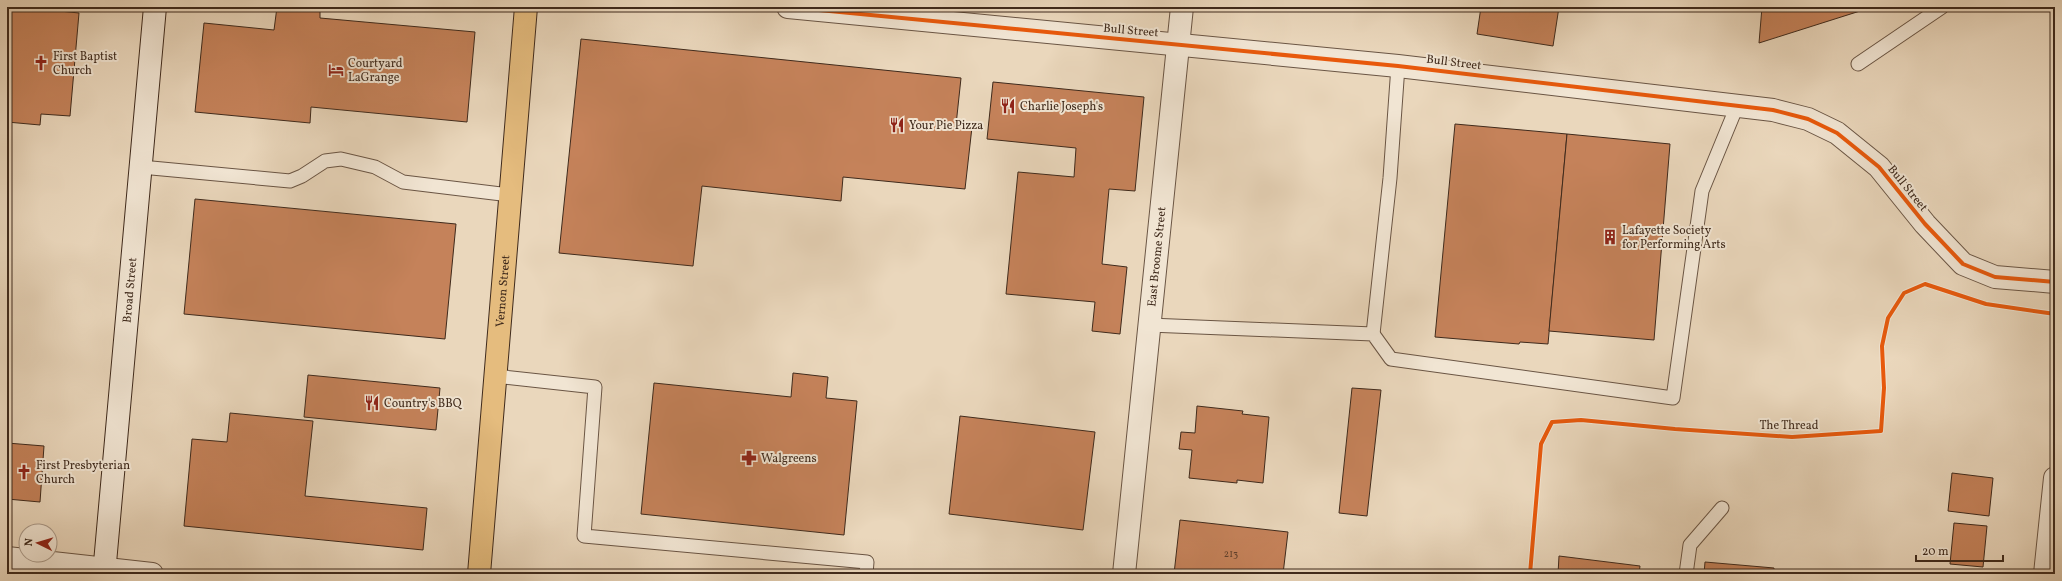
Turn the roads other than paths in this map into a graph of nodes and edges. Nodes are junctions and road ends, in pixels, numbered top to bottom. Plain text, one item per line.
1 (155, 7) edge
2 (526, 7) edge
3 (788, 7) edge
4 (1182, 7) edge
5 (1942, 7) edge
6 (1178, 44) junction
7 (1858, 64) dead end
8 (1398, 66) junction
9 (1738, 106) junction
10 (141, 167) junction
11 (510, 195) junction
12 (2055, 282) edge
13 (1149, 325) junction
14 (1373, 334) junction
15 (495, 376) junction
16 (2055, 478) edge
17 (1722, 508) dead end
18 (7, 558) edge
19 (105, 571) edge
20 (152, 574) edge
21 (479, 574) edge
22 (866, 574) edge
23 (1124, 574) edge
24 (1686, 574) edge
25 (2045, 574) edge

1 - 10 street, Broad Street
2 - 11 main road, Vernon Street
3 - 6 street, Bull Street
4 - 6 street, East Broome Street
5 - 7 lane
6 - 8 street, Bull Street
6 - 13 street, East Broome Street
8 - 9 street, Bull Street
8 - 14 lane
9 - 12 street, Bull Street
9 - 14 lane
10 - 11 lane
10 - 19 street, Broad Street
11 - 15 main road, Vernon Street
13 - 14 lane
13 - 23 street, East Broome Street
15 - 21 main road, Vernon Street
15 - 22 lane
16 - 25 street
17 - 24 lane
18 - 19 street
19 - 20 street

